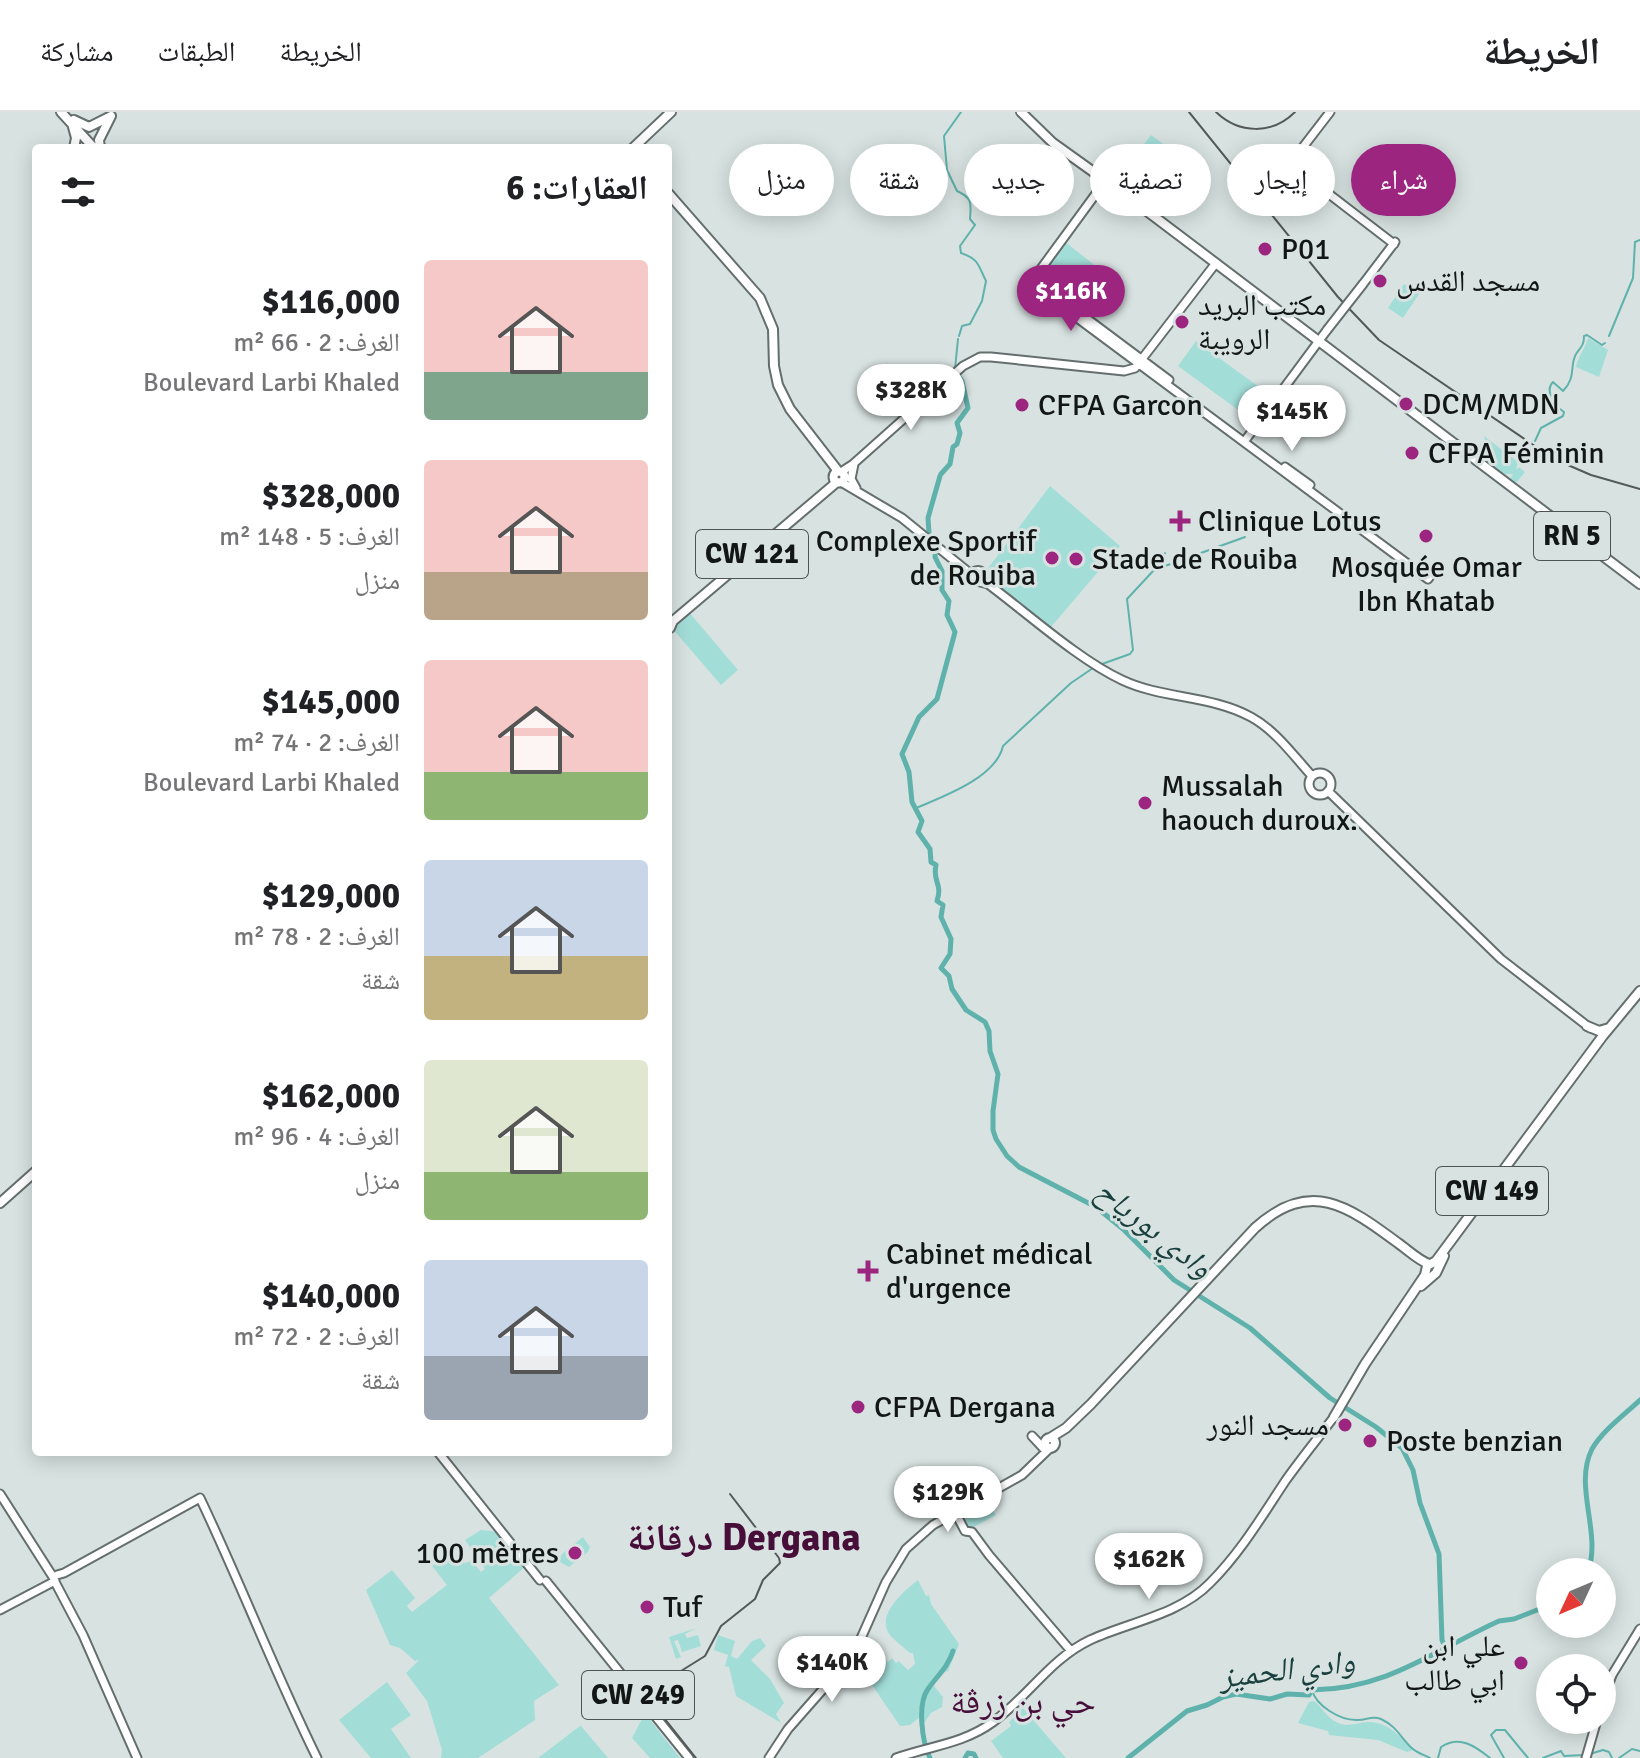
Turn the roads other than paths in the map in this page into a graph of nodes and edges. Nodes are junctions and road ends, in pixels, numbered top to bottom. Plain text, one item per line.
1 (673, 112) edge
2 (1021, 112) edge
3 (1027, 112) edge
4 (1330, 112) edge
5 (68, 116) edge
6 (1040, 128) junction
7 (75, 144) edge
8 (93, 144) edge
9 (98, 144) edge
10 (640, 144) edge
11 (1090, 169) edge
12 (672, 201) edge
13 (1090, 202) edge
14 (1154, 216) edge
15 (1216, 263) junction
16 (1318, 342) junction
17 (1141, 362) junction
18 (1245, 440) junction
19 (853, 464) junction
20 (837, 477) junction
21 (856, 488) junction
22 (921, 534) junction
23 (1640, 585) edge
24 (672, 623) edge
25 (1312, 776) junction
26 (1328, 791) junction
27 (1640, 994) edge
28 (1616, 1022) junction
29 (1587, 1027) junction
30 (1604, 1039) junction
31 (1595, 1050) junction
32 (32, 1178) edge
33 (0, 1206) edge
34 (1432, 1264) junction
35 (1421, 1286) junction
36 (1359, 1381) junction
37 (1337, 1414) joint
38 (1032, 1436) dead end
39 (1048, 1447) junction
40 (443, 1456) edge
41 (0, 1494) edge
42 (955, 1512) junction
43 (56, 1578) junction
44 (0, 1610) edge
45 (1640, 1632) edge
46 (1071, 1651) junction
47 (1616, 1673) edge
48 (1592, 1734) edge
49 (1587, 1755) edge
50 (137, 1758) edge
51 (317, 1758) edge
52 (687, 1758) edge
53 (769, 1758) edge
54 (896, 1758) edge

1 - 10 highway
2 - 6 highway, RN 5
3 - 6 highway, RN 5
4 - 16 main road, bridge
5 - 7 highway
5 - 8 highway
5 - 9 highway
6 - 11 highway, RN 5
12 - 20 highway
13 - 17 main road
14 - 15 highway, RN 5
15 - 16 highway, RN 5
15 - 17 main road
16 - 18 main road
16 - 23 highway, RN 5
17 - 18 main road
17 - 19 main road
18 - 18 main road
19 - 20 main road
19 - 20 highway
19 - 21 main road
20 - 21 main road
20 - 22 main road
20 - 24 highway
21 - 22 main road
22 - 25 main road
25 - 26 main road
25 - 26 main road
26 - 29 main road
27 - 28 highway, CW 149
27 - 30 highway, CW 149
28 - 29 highway
28 - 30 highway, CW 149
29 - 30 main road
29 - 31 highway
30 - 31 highway, CW 149
30 - 34 highway, CW 149
31 - 34 highway, CW 149
32 - 33 highway
34 - 35 highway, CW 149
34 - 35 highway
34 - 36 highway, CW 149
34 - 39 highway
35 - 36 highway, CW 149
36 - 37 highway, CW 149
37 - 46 main road, CW 149
38 - 39 main road
39 - 42 main road
40 - 52 main road
41 - 43 main road
42 - 46 main road
42 - 53 main road
43 - 44 main road
43 - 50 main road
43 - 51 main road
45 - 47 main road
46 - 54 main road, CW 149
48 - 49 main road

